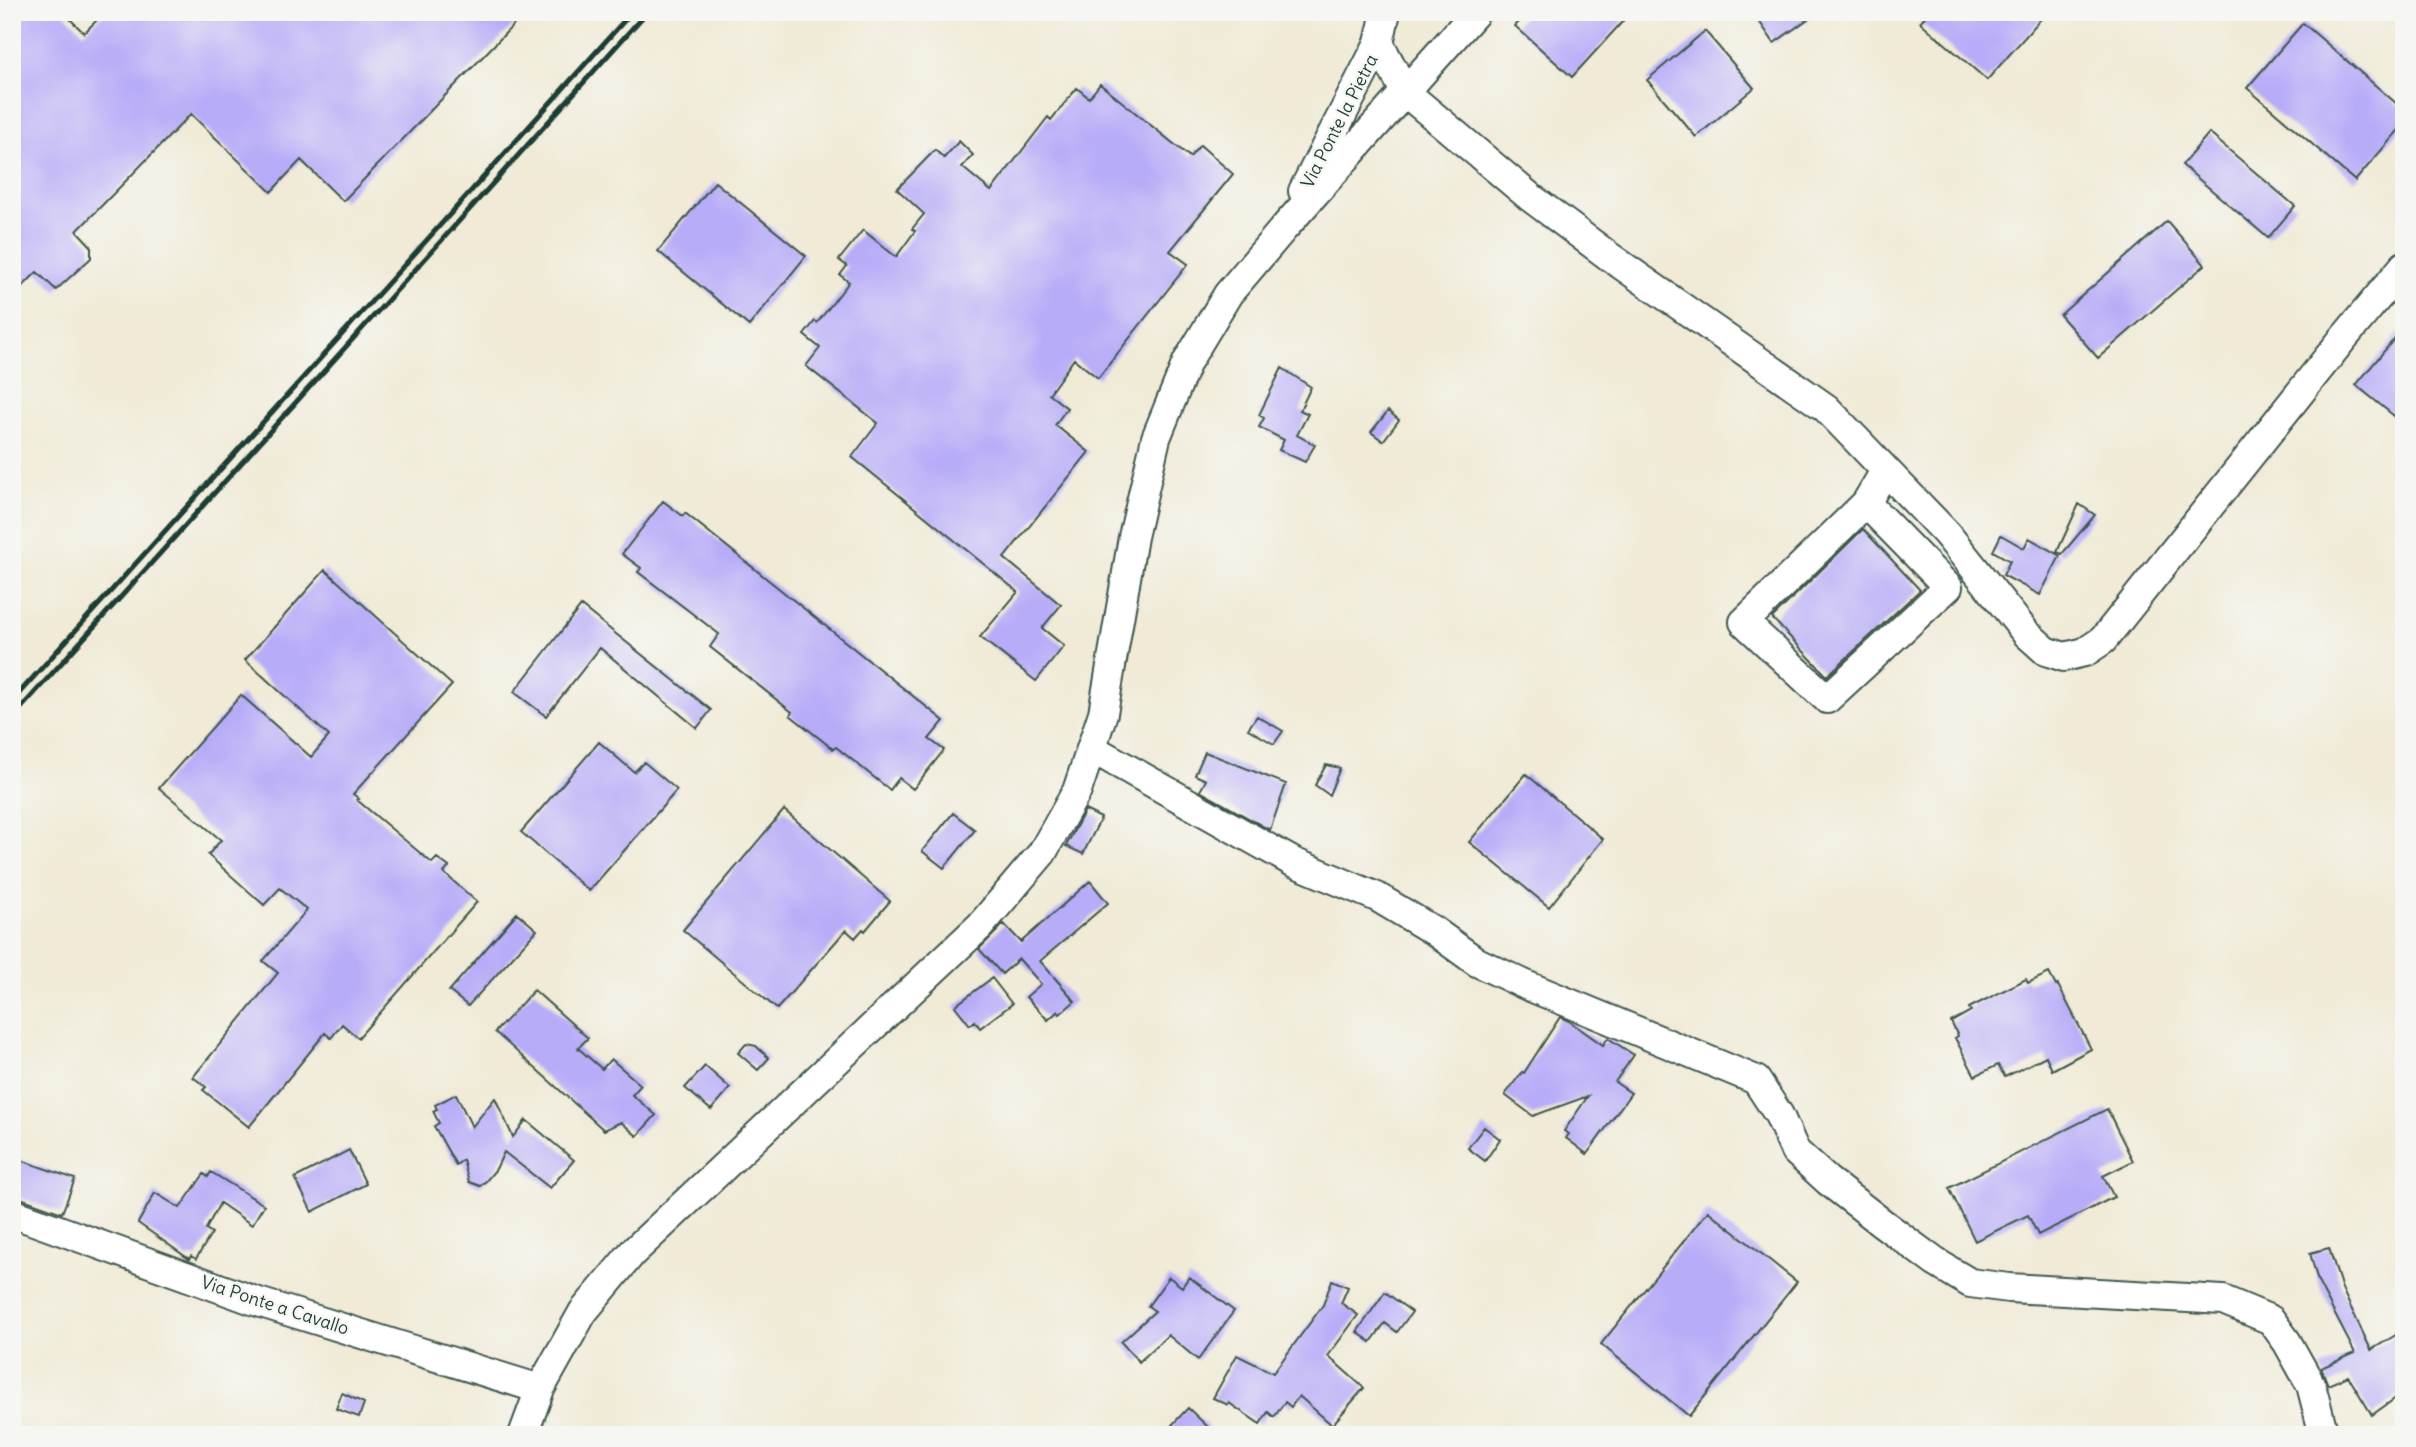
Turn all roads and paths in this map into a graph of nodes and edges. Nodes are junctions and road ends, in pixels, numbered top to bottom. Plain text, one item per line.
1 (1386, 12) edge
2 (1476, 12) edge
3 (1379, 43) junction
4 (1405, 92) junction
5 (1284, 228) junction
6 (2404, 266) edge
7 (1885, 471) junction
8 (1866, 503) junction
9 (1091, 748) junction
10 (12, 1213) edge
11 (540, 1389) junction
12 (523, 1435) edge
13 (2324, 1435) edge

1 - 3 street, Via Ponte la Pietra
2 - 4 street
3 - 4 street
3 - 5 street, Via Ponte la Pietra
4 - 5 street
4 - 7 street
5 - 9 street
6 - 7 street
7 - 8 street
8 - 8 street
9 - 11 street
9 - 13 street
10 - 11 street, Via Ponte a Cavallo
11 - 12 street

